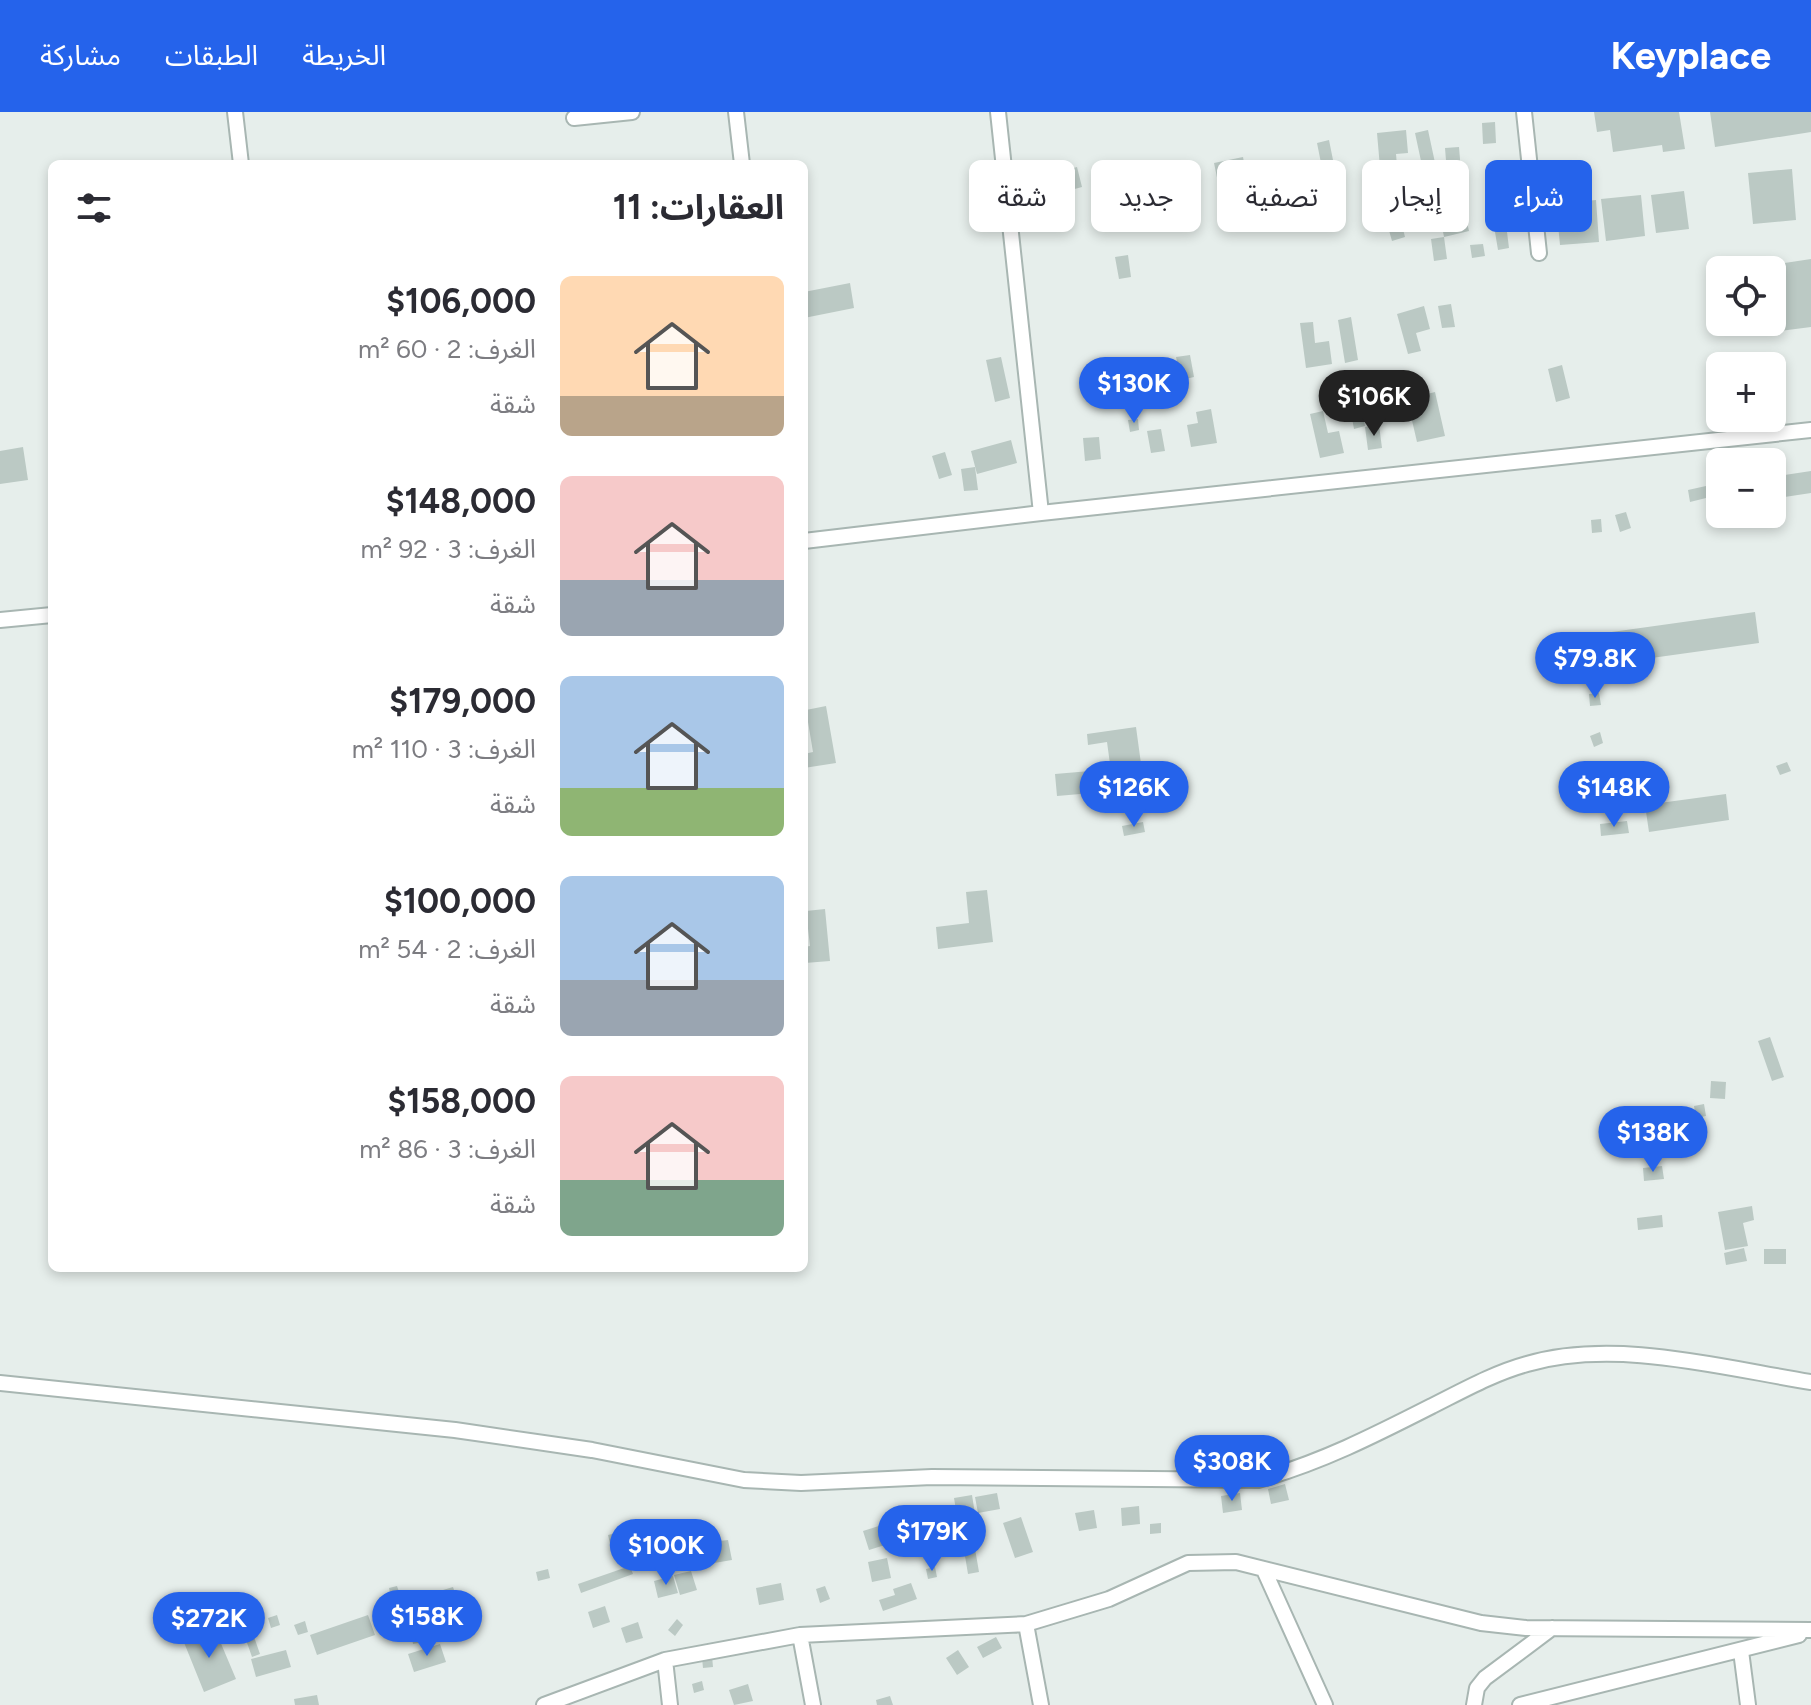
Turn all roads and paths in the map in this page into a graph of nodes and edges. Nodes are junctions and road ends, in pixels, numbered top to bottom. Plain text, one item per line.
1 (235, 112) edge
2 (632, 112) edge
3 (736, 112) edge
4 (998, 112) edge
5 (1524, 112) edge
6 (574, 118) dead end
7 (241, 160) edge
8 (742, 160) edge
9 (1539, 253) dead end
10 (1811, 430) edge
11 (1041, 513) junction
12 (808, 541) edge
13 (48, 615) edge
14 (0, 620) edge
15 (1811, 1382) edge
16 (0, 1383) edge
17 (1264, 1570) junction
18 (1026, 1624) junction
19 (1552, 1628) junction
20 (1811, 1631) edge
21 (800, 1635) junction
22 (1741, 1651) junction
23 (665, 1660) junction
24 (544, 1705) edge
25 (670, 1705) edge
26 (813, 1705) edge
27 (1041, 1705) edge
28 (1325, 1705) edge
29 (1474, 1705) edge
30 (1520, 1705) edge
31 (1748, 1705) edge

1 - 7 street
2 - 6 street
3 - 8 street
4 - 11 street
5 - 9 street
10 - 11 street
11 - 12 street
13 - 14 street
15 - 16 street
17 - 18 street
17 - 19 street
17 - 28 street
18 - 21 street
18 - 27 street
19 - 20 street
19 - 29 street
20 - 22 street
21 - 23 street
21 - 26 street
22 - 30 street
22 - 31 street
23 - 24 street
23 - 25 street

